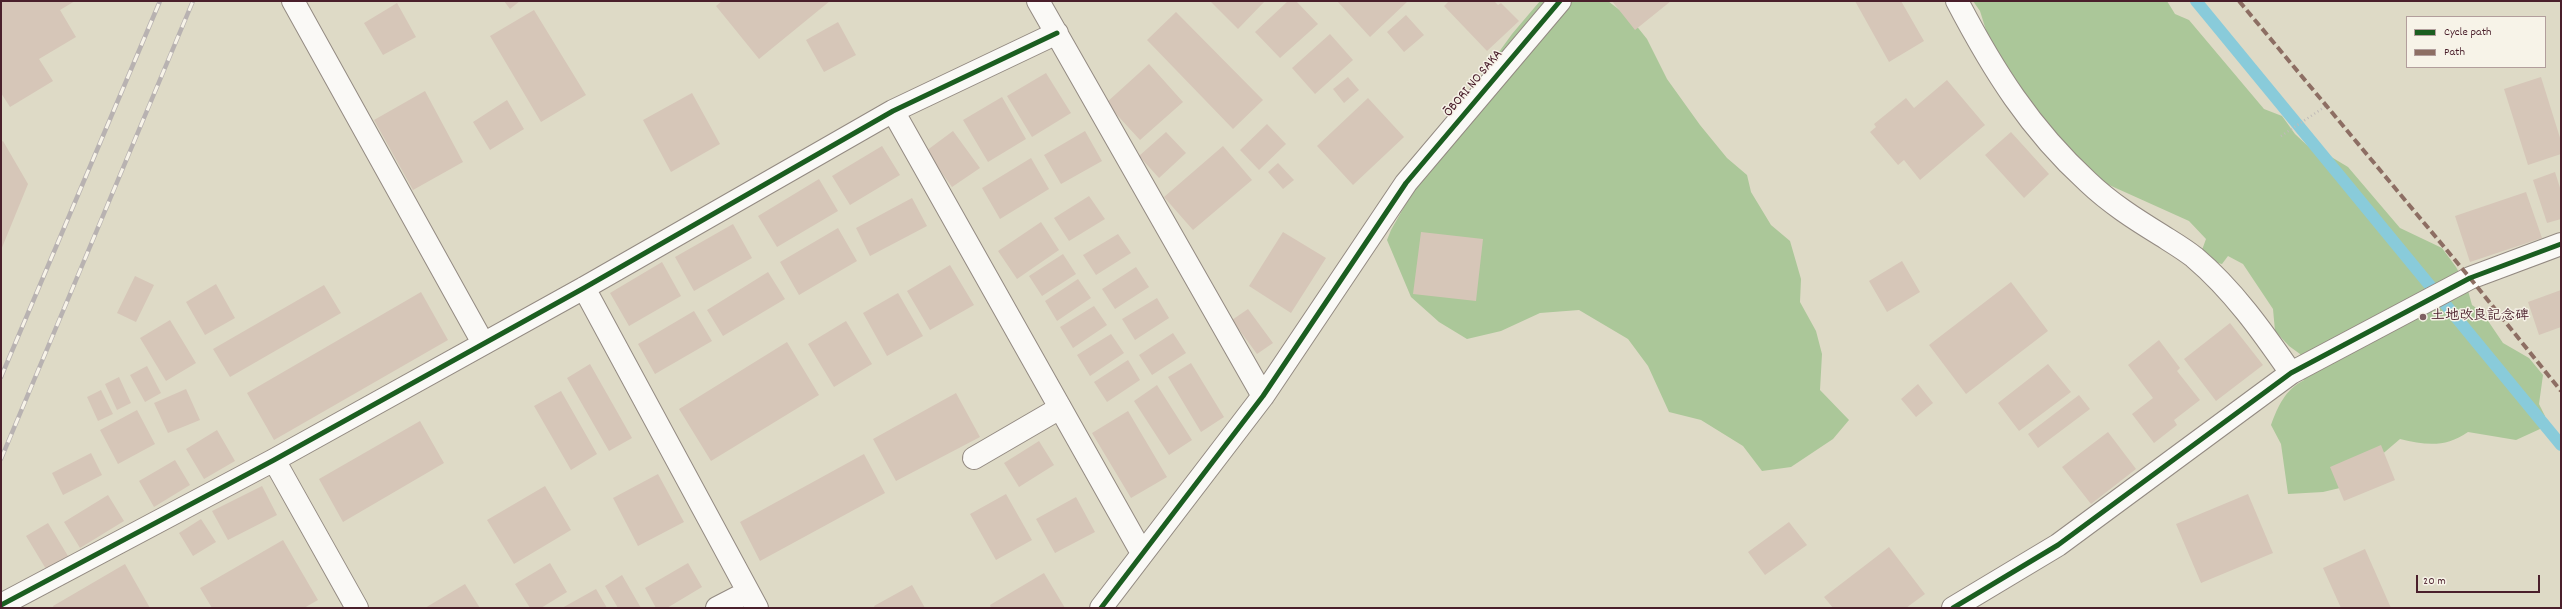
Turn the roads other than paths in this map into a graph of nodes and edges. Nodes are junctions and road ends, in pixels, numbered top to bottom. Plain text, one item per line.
1 (293, 1) edge
2 (1038, 1) edge
3 (1560, 1) edge
4 (1957, 1) edge
5 (1057, 33) junction
6 (894, 111) junction
7 (2561, 244) edge
8 (584, 288) junction
9 (483, 343) junction
10 (2291, 373) junction
11 (1263, 396) junction
12 (1060, 408) junction
13 (974, 458) dead end
14 (274, 460) junction
15 (1142, 553) junction
16 (752, 600) edge
17 (1, 605) edge
18 (357, 608) edge
19 (717, 608) edge
20 (1101, 608) edge
21 (1953, 608) edge

1 - 9 street
2 - 5 street
3 - 11 street, ŌBORI NO SAKA
4 - 10 street
5 - 6 street
5 - 11 street
6 - 8 street
6 - 12 street
7 - 10 street
8 - 9 street
8 - 16 street
9 - 14 street
10 - 21 street
11 - 15 street, ŌBORI NO SAKA
12 - 13 street
12 - 15 street
14 - 17 street
14 - 18 street
15 - 20 street, ŌBORI NO SAKA
16 - 19 street

